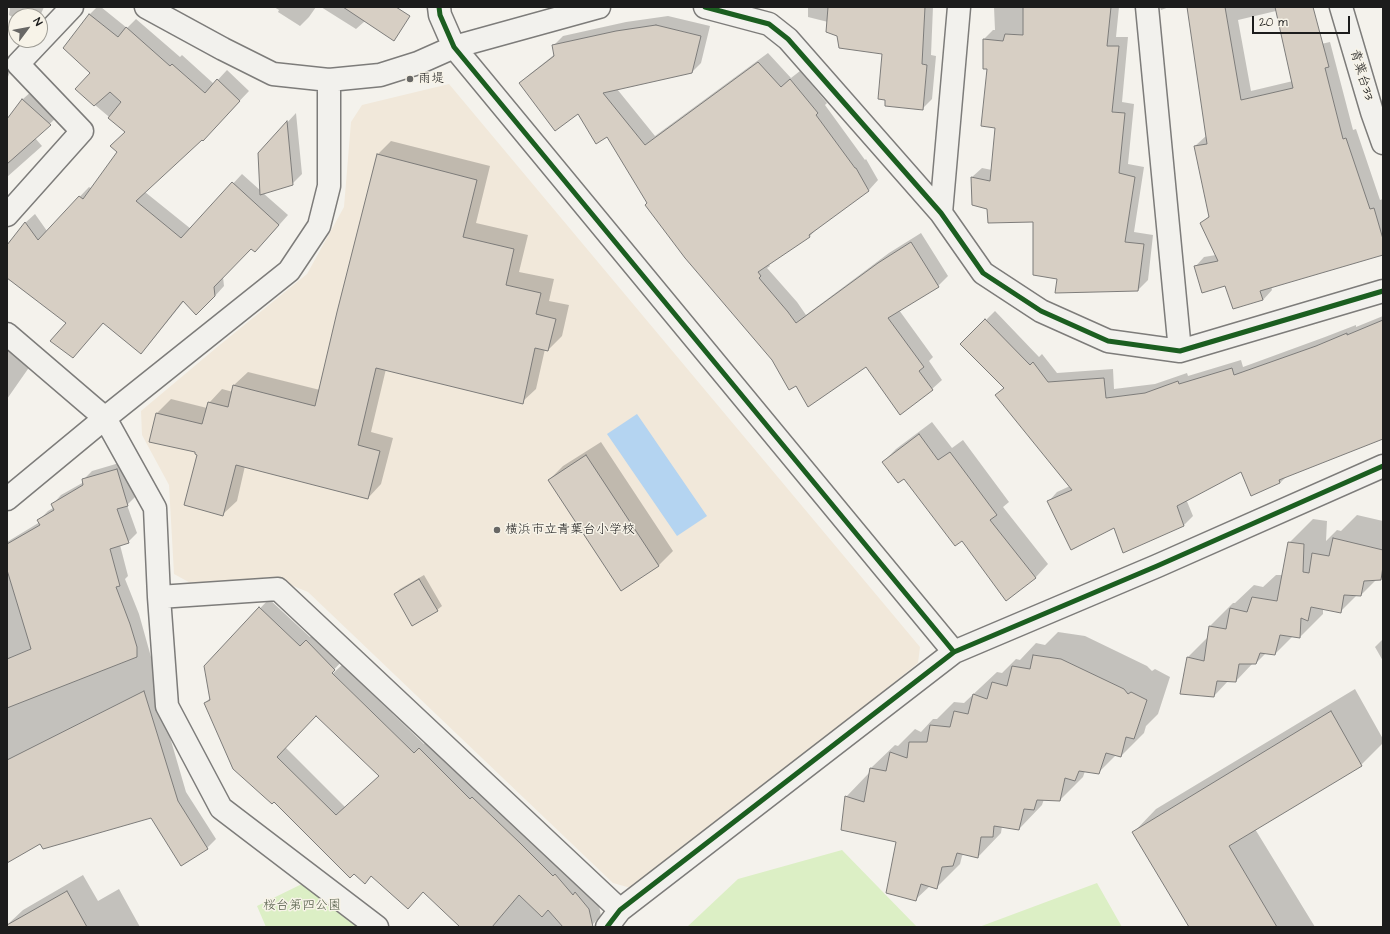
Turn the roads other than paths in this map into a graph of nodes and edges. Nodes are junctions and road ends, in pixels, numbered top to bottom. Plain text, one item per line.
1 (72, 7) edge
2 (146, 7) edge
3 (439, 7) edge
4 (599, 7) edge
5 (705, 7) edge
6 (960, 7) edge
7 (1147, 7) edge
8 (1341, 7) edge
9 (770, 16) edge
10 (454, 47) junction
11 (329, 80) junction
12 (1383, 143) edge
13 (941, 213) junction
14 (7, 215) edge
15 (1383, 291) edge
16 (7, 334) edge
17 (1180, 351) junction
18 (105, 418) junction
19 (1383, 466) edge
20 (7, 499) edge
21 (159, 597) junction
22 (954, 652) junction
23 (620, 910) junction
24 (377, 927) edge
25 (607, 927) edge

1 - 14 street
2 - 11 street
3 - 10 street
4 - 10 street
5 - 9 street
6 - 13 street
7 - 17 street
8 - 12 street, 青葉台33
9 - 13 street
10 - 11 street
10 - 22 street
11 - 18 street
13 - 17 street
15 - 17 street
16 - 18 street
18 - 20 street
18 - 21 street
19 - 22 street
21 - 23 street
21 - 24 street
22 - 23 street
23 - 25 street

